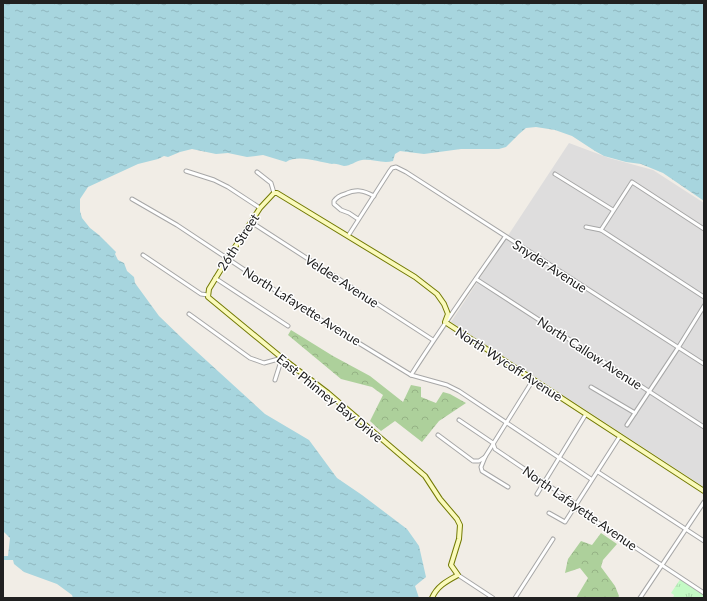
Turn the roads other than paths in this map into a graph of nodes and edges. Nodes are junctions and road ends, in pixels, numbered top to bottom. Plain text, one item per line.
1 (186, 171) dead end
2 (257, 172) dead end
3 (555, 174) dead end
4 (274, 193) junction
5 (374, 196) junction
6 (132, 199) dead end
7 (260, 208) junction
8 (613, 210) junction
9 (358, 219) junction
10 (251, 222) junction
11 (586, 227) dead end
12 (704, 229) edge
13 (601, 230) junction
14 (348, 236) junction
15 (505, 237) junction
16 (143, 255) dead end
17 (228, 258) junction
18 (215, 278) junction
19 (476, 279) junction
20 (208, 295) junction
21 (704, 297) edge
22 (704, 306) edge
23 (189, 314) dead end
24 (700, 314) junction
25 (704, 317) edge
26 (445, 322) junction
27 (288, 326) dead end
28 (433, 340) junction
29 (678, 348) junction
30 (282, 358) junction
31 (704, 364) edge
32 (411, 375) junction
33 (275, 380) dead end
34 (533, 380) junction
35 (592, 386) dead end
36 (649, 392) junction
37 (635, 413) junction
38 (586, 414) junction
39 (459, 420) dead end
40 (506, 423) junction
41 (627, 425) dead end
42 (704, 428) edge
43 (438, 435) dead end
44 (620, 436) junction
45 (493, 443) junction
46 (485, 457) junction
47 (559, 457) junction
48 (598, 472) junction
49 (591, 479) junction
50 (544, 483) junction
51 (508, 487) dead end
52 (704, 491) edge
53 (537, 494) dead end
54 (704, 502) edge
55 (576, 504) junction
56 (549, 513) dead end
57 (686, 530) junction
58 (553, 540) dead end
59 (704, 541) edge
60 (662, 565) junction
61 (458, 575) junction
62 (704, 593) edge
63 (432, 598) edge
64 (493, 598) edge
65 (515, 598) edge
66 (640, 598) edge

1 - 7 street
2 - 4 street, North Wycoff Avenue
3 - 8 street
4 - 7 street, 26th Street
4 - 14 street, North Wycoff Avenue
5 - 9 street
5 - 9 street
5 - 15 street, Snyder Avenue
6 - 17 street, North Lafayette Avenue
7 - 10 street, 26th Street
8 - 12 street
8 - 13 street
9 - 14 street
10 - 17 street, 26th Street
10 - 28 street, Veldee Avenue
11 - 13 street
13 - 21 street
14 - 26 street, North Wycoff Avenue
15 - 19 street
15 - 29 street, Snyder Avenue
16 - 20 street, East Phinney Bay Drive
17 - 18 street, 26th Street
17 - 32 street, North Lafayette Avenue
18 - 20 street, 26th Street
18 - 27 street
19 - 26 street
19 - 36 street, North Callow Avenue
20 - 30 street, East Phinney Bay Drive
22 - 24 street
23 - 30 street
24 - 25 street
24 - 29 street
26 - 28 street
26 - 34 street, North Wycoff Avenue
28 - 32 street
29 - 31 street, Snyder Avenue
29 - 36 street
30 - 33 street
30 - 61 street, East Phinney Bay Drive
32 - 40 street, North Lafayette Avenue
34 - 38 street, North Wycoff Avenue
34 - 40 street
35 - 37 street
36 - 37 street
36 - 42 street, North Callow Avenue
37 - 41 street
38 - 44 street, North Wycoff Avenue
38 - 47 street
39 - 45 street, North Lafayette Avenue
40 - 45 street
40 - 47 street, North Lafayette Avenue
43 - 46 street
44 - 48 street
44 - 52 street, North Wycoff Avenue
45 - 46 street
45 - 50 street, North Lafayette Avenue
46 - 51 street
47 - 49 street, North Lafayette Avenue
47 - 50 street
48 - 49 street
48 - 57 street
49 - 55 street
50 - 53 street
50 - 55 street, North Lafayette Avenue
54 - 57 street
55 - 56 street
55 - 60 street, North Lafayette Avenue
57 - 59 street
57 - 60 street
58 - 65 street
60 - 62 street, North Lafayette Avenue
60 - 66 street
61 - 63 street
61 - 64 street

